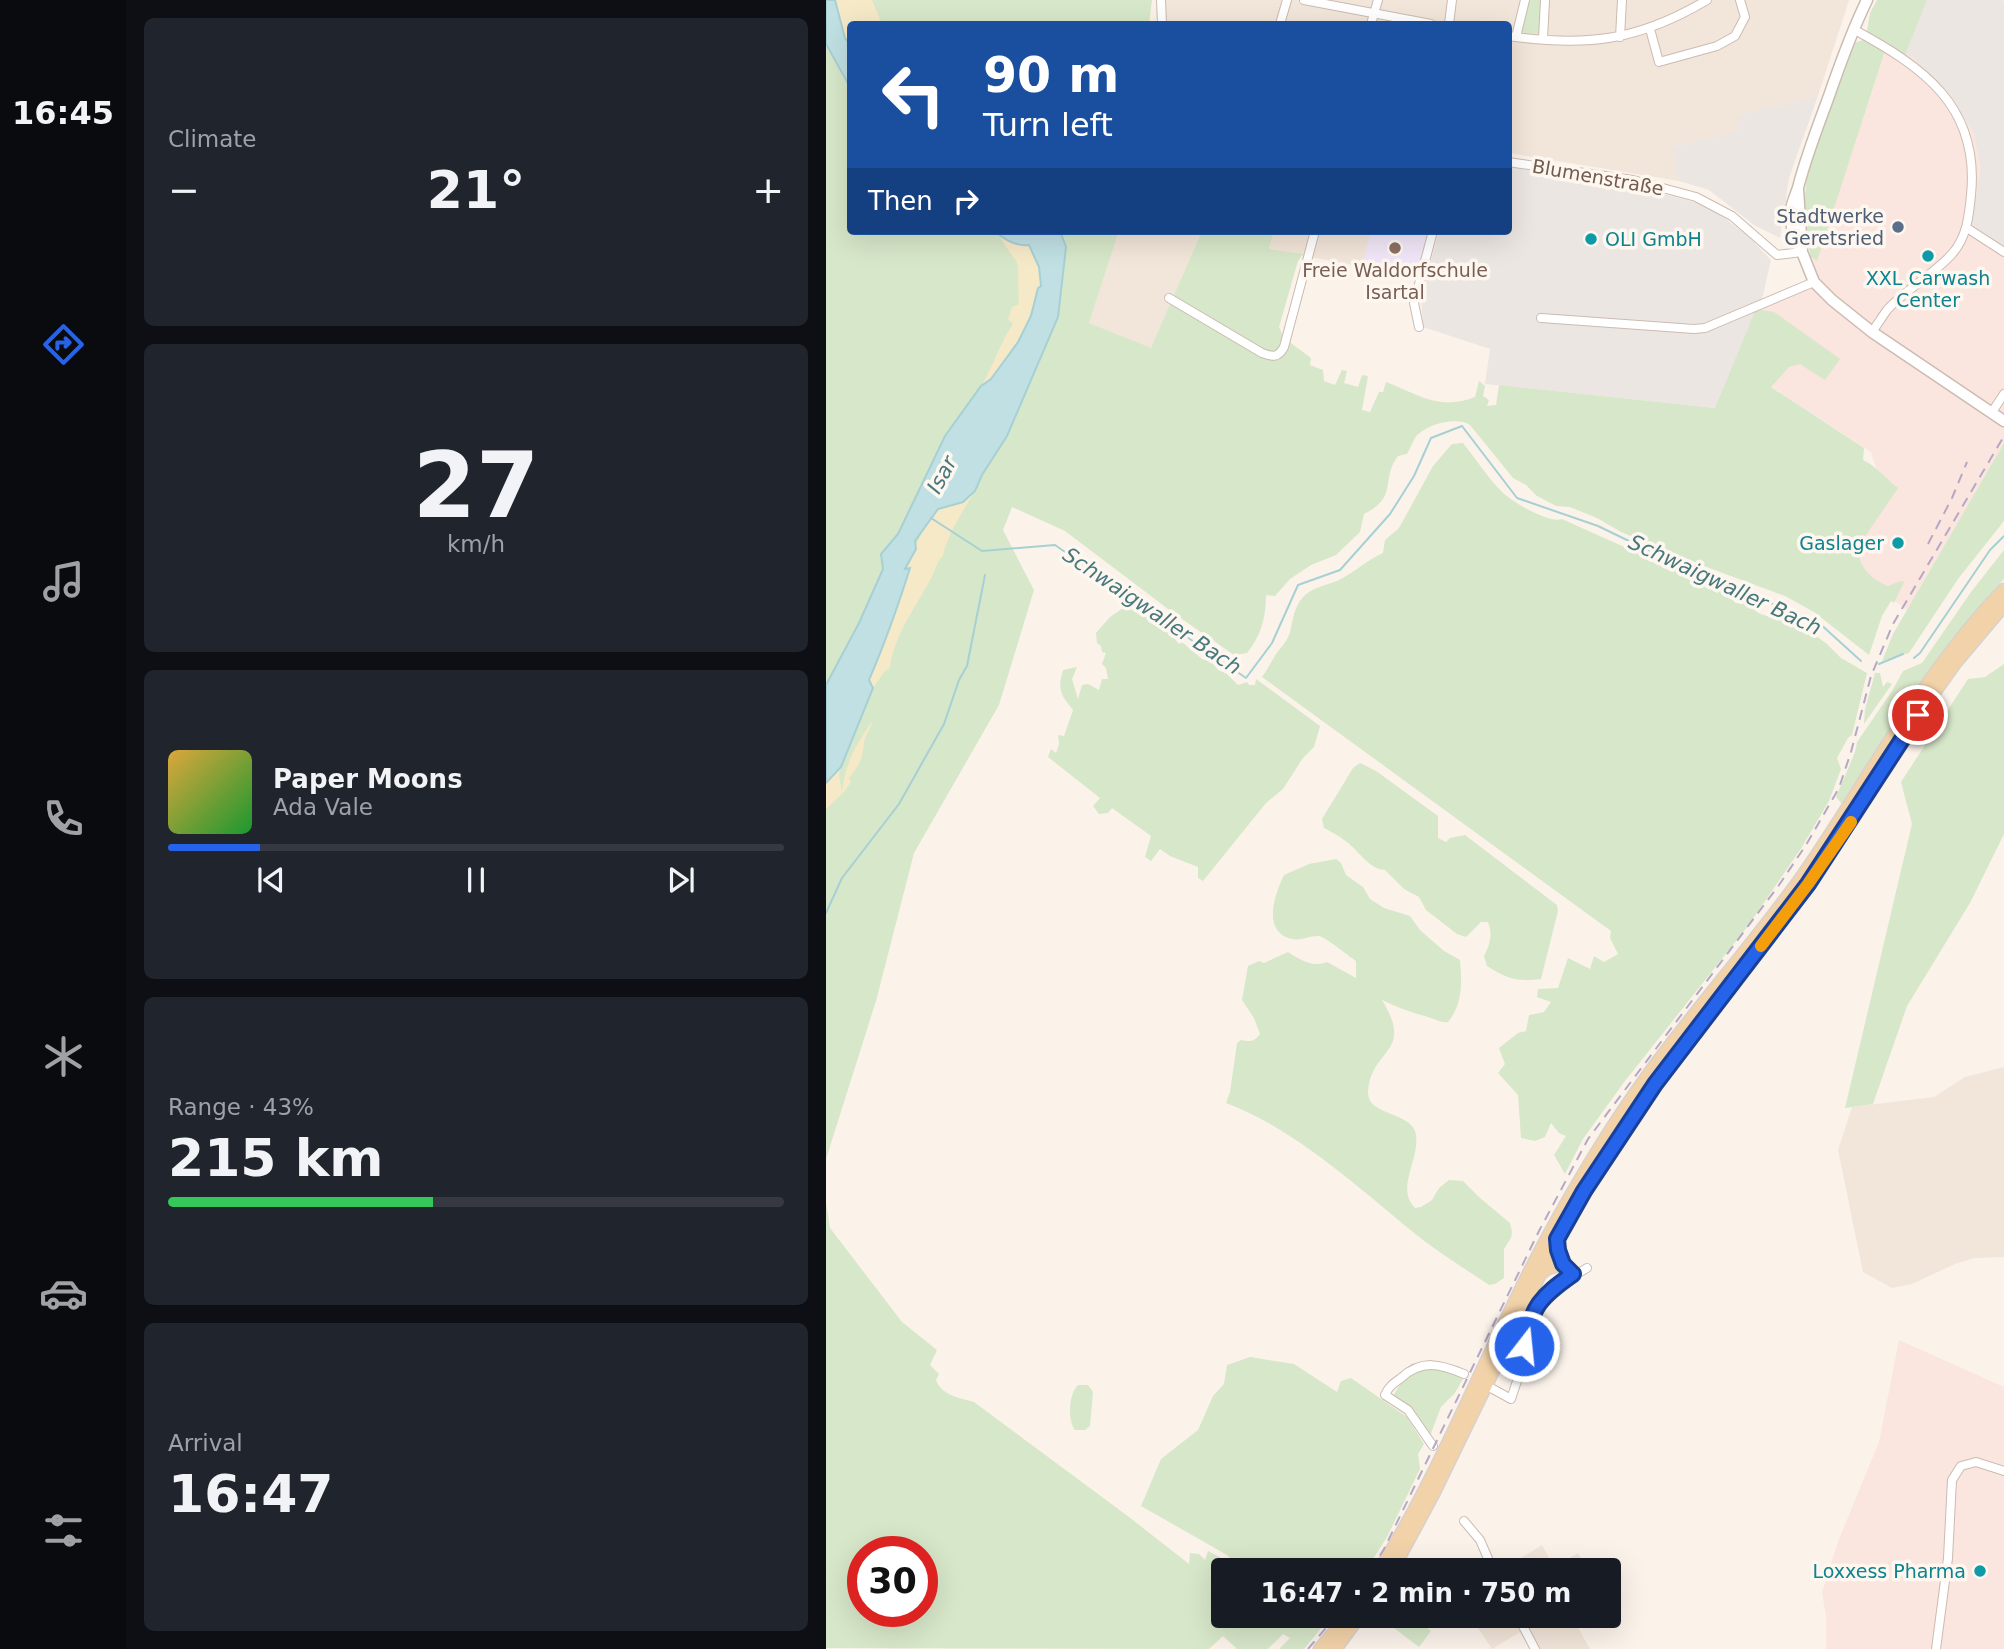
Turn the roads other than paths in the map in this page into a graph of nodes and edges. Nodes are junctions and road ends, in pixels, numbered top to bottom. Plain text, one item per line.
1 (1161, 0) edge
2 (1287, 0) edge
3 (1304, 0) edge
4 (1378, 0) edge
5 (1451, 0) edge
6 (1525, 0) edge
7 (1545, 0) edge
8 (1622, 0) edge
9 (1707, 0) edge
10 (1740, 0) edge
11 (1867, 0) edge
12 (1374, 14) junction
13 (1162, 21) edge
14 (1281, 21) edge
15 (1372, 21) edge
16 (1414, 21) edge
17 (1449, 21) edge
18 (1650, 29) junction
19 (1853, 29) junction
20 (1512, 36) edge
21 (1620, 37) junction
22 (1543, 39) junction
23 (1512, 163) edge
24 (1967, 229) junction
25 (1314, 235) edge
26 (1432, 235) edge
27 (1802, 252) junction
28 (2004, 252) edge
29 (1814, 282) junction
30 (1169, 298) dead end
31 (1541, 318) dead end
32 (1419, 327) dead end
33 (1872, 332) junction
34 (2004, 394) edge
35 (1992, 412) junction
36 (2004, 421) edge
37 (2004, 590) edge
38 (2004, 605) edge
39 (1557, 1239) junction
40 (1563, 1264) junction
41 (1587, 1268) dead end
42 (1539, 1274) junction
43 (1573, 1274) junction
44 (1464, 1374) dead end
45 (1491, 1388) dead end
46 (1448, 1441) junction
47 (1433, 1446) junction
48 (1436, 1467) junction
49 (2004, 1471) edge
50 (1464, 1521) dead end
51 (1387, 1558) edge
52 (1398, 1558) edge
53 (1488, 1558) edge
54 (1338, 1628) edge
55 (1350, 1628) edge
56 (1524, 1628) edge
57 (1321, 1649) edge
58 (1335, 1649) edge
59 (1535, 1649) edge
60 (1936, 1649) edge

1 - 13 street
2 - 14 street
3 - 12 street
4 - 12 street
5 - 17 street
6 - 20 street
7 - 22 street
8 - 21 street
9 - 18 street
10 - 18 street
11 - 19 street
12 - 15 street
12 - 16 street
18 - 21 street
19 - 24 street
19 - 27 street
20 - 22 street
21 - 22 street
23 - 27 street, Blumenstraße
24 - 28 street
24 - 33 street
25 - 30 street
26 - 32 street
27 - 29 street
29 - 31 street
29 - 33 street
33 - 35 street
34 - 35 street
35 - 36 street
37 - 46 main road
38 - 39 main road
39 - 40 main road
39 - 42 main road
40 - 42 main road
40 - 43 street
41 - 43 street
42 - 52 main road
43 - 45 street
44 - 47 street
46 - 47 main road
46 - 48 main road
47 - 48 main road
48 - 51 main road
49 - 60 street
50 - 53 street
54 - 57 main road
55 - 58 main road
56 - 59 street

